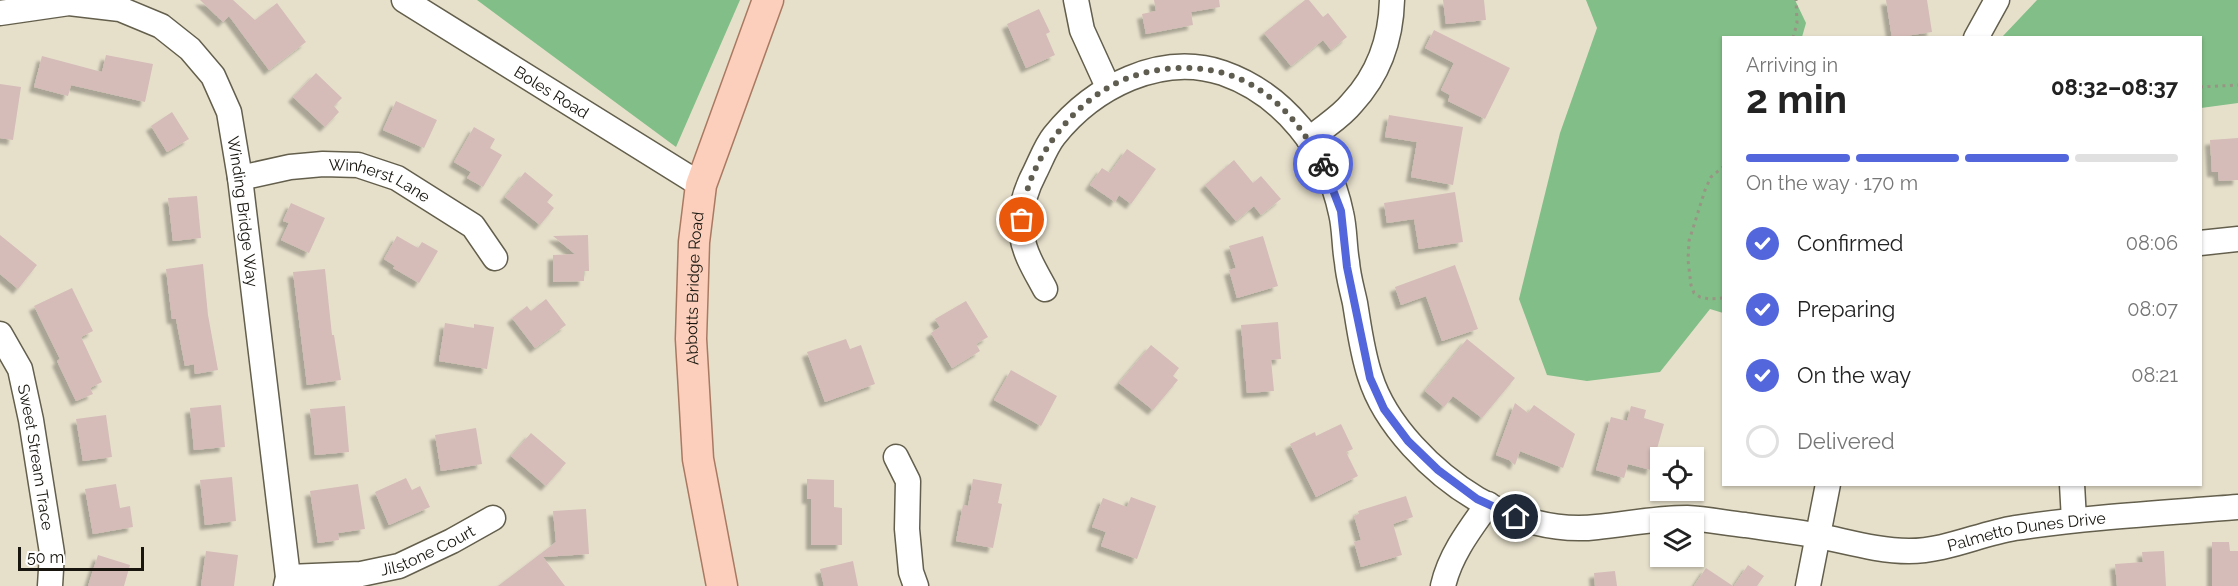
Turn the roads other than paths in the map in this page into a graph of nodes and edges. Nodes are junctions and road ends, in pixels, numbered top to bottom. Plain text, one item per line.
1 (404, 0) edge
2 (768, 0) edge
3 (1076, 0) edge
4 (1392, 0) edge
5 (1997, 0) edge
6 (0, 14) edge
7 (1977, 36) edge
8 (1108, 87) junction
9 (1309, 140) junction
10 (240, 178) junction
11 (701, 184) junction
12 (2238, 239) edge
13 (2202, 243) edge
14 (495, 258) dead end
15 (1045, 289) dead end
16 (0, 334) edge
17 (896, 457) dead end
18 (1828, 486) edge
19 (2072, 486) edge
20 (1488, 504) junction
21 (2238, 507) edge
22 (493, 518) dead end
23 (2074, 520) junction
24 (1817, 536) junction
25 (287, 582) edge
26 (50, 586) edge
27 (722, 586) edge
28 (916, 586) edge
29 (1443, 586) edge
30 (1808, 586) edge

1 - 11 street, Boles Road
2 - 11 main road, Abbotts Bridge Road
3 - 8 street
4 - 9 street
5 - 7 street
6 - 10 street, Winding Bridge Way
8 - 9 street, Palmetto Dunes Drive
8 - 15 street, Palmetto Dunes Drive
9 - 20 street, Palmetto Dunes Drive
10 - 14 street, Winherst Lane
10 - 25 street, Winding Bridge Way
11 - 27 main road, Abbotts Bridge Road
12 - 13 street
16 - 26 street, Sweet Stream Trace
17 - 28 street
18 - 24 street
19 - 23 street
20 - 24 street, Palmetto Dunes Drive
20 - 29 street
21 - 23 street, Palmetto Dunes Drive
22 - 25 street, Jilstone Court
23 - 24 street, Palmetto Dunes Drive
24 - 30 street

